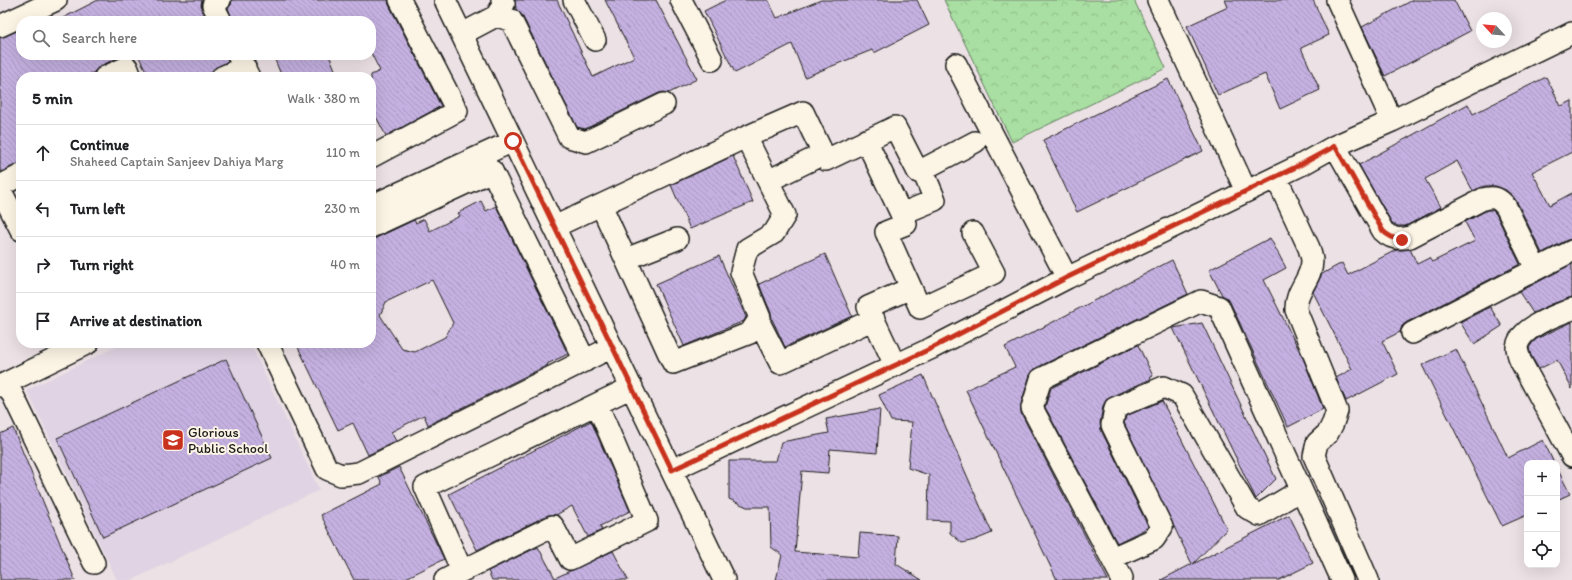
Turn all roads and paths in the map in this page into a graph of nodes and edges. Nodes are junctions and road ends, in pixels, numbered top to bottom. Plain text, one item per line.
1 (56, 0) edge
2 (220, 0) edge
3 (400, 0) edge
4 (446, 0) edge
5 (574, 0) edge
6 (681, 0) edge
7 (693, 0) edge
8 (1158, 0) edge
9 (1337, 0) edge
10 (18, 8) edge
11 (499, 8) edge
12 (218, 16) edge
13 (0, 26) edge
14 (1572, 33) edge
15 (462, 34) junction
16 (595, 40) dead end
17 (956, 64) dead end
18 (244, 66) edge
19 (116, 72) edge
20 (129, 72) edge
21 (232, 72) edge
22 (664, 104) dead end
23 (1392, 121) junction
24 (746, 137) junction
25 (866, 140) junction
26 (513, 141) junction
27 (975, 142) dead end
28 (1335, 146) junction
29 (376, 154) edge
30 (823, 154) junction
31 (922, 170) junction
32 (1276, 177) junction
33 (16, 178) edge
34 (768, 181) junction
35 (0, 186) edge
36 (0, 189) edge
37 (1246, 191) junction
38 (376, 204) edge
39 (601, 205) junction
40 (901, 214) junction
41 (16, 220) edge
42 (376, 224) edge
43 (554, 227) junction
44 (973, 233) dead end
45 (678, 239) dead end
46 (1572, 251) edge
47 (626, 259) junction
48 (1536, 269) junction
49 (1066, 278) junction
50 (911, 288) junction
51 (1572, 309) edge
52 (874, 319) junction
53 (758, 320) junction
54 (1412, 333) dead end
55 (612, 347) junction
56 (78, 348) edge
57 (269, 348) edge
58 (585, 361) junction
59 (895, 365) junction
60 (4, 385) edge
61 (632, 387) junction
62 (597, 404) junction
63 (1572, 456) edge
64 (672, 470) junction
65 (1301, 490) junction
66 (1112, 558) junction
67 (94, 563) dead end
68 (454, 575) edge
69 (724, 580) edge
70 (1121, 580) edge
71 (1342, 580) edge
72 (1368, 580) edge

1 - 10 street
2 - 12 street
3 - 29 street
4 - 15 street
5 - 16 street
6 - 7 street
8 - 37 street
9 - 23 street
10 - 13 street
11 - 15 street
11 - 22 street
14 - 23 street
15 - 26 street
17 - 49 street
18 - 21 street
19 - 20 street
23 - 28 street
24 - 30 street
24 - 34 street
24 - 39 street
25 - 30 street
25 - 31 street
25 - 40 street
26 - 38 street
26 - 43 street
27 - 31 street
28 - 32 street
28 - 48 street
30 - 34 street
31 - 40 street
32 - 37 street
32 - 72 street
33 - 35 street
34 - 53 street
36 - 41 street
37 - 49 street
39 - 43 street
39 - 47 street
40 - 50 street
42 - 58 street
43 - 55 street
44 - 50 street
45 - 47 street
46 - 48 street
47 - 53 street
48 - 54 street
49 - 59 street
50 - 52 street
51 - 63 street
52 - 53 street
52 - 59 street
55 - 58 street
55 - 61 street
56 - 60 street
57 - 58 street
59 - 64 street
60 - 67 street
61 - 62 street
61 - 64 street
62 - 68 street
62 - 68 street
64 - 69 street
65 - 66 street
65 - 66 street
65 - 71 street
66 - 70 street

